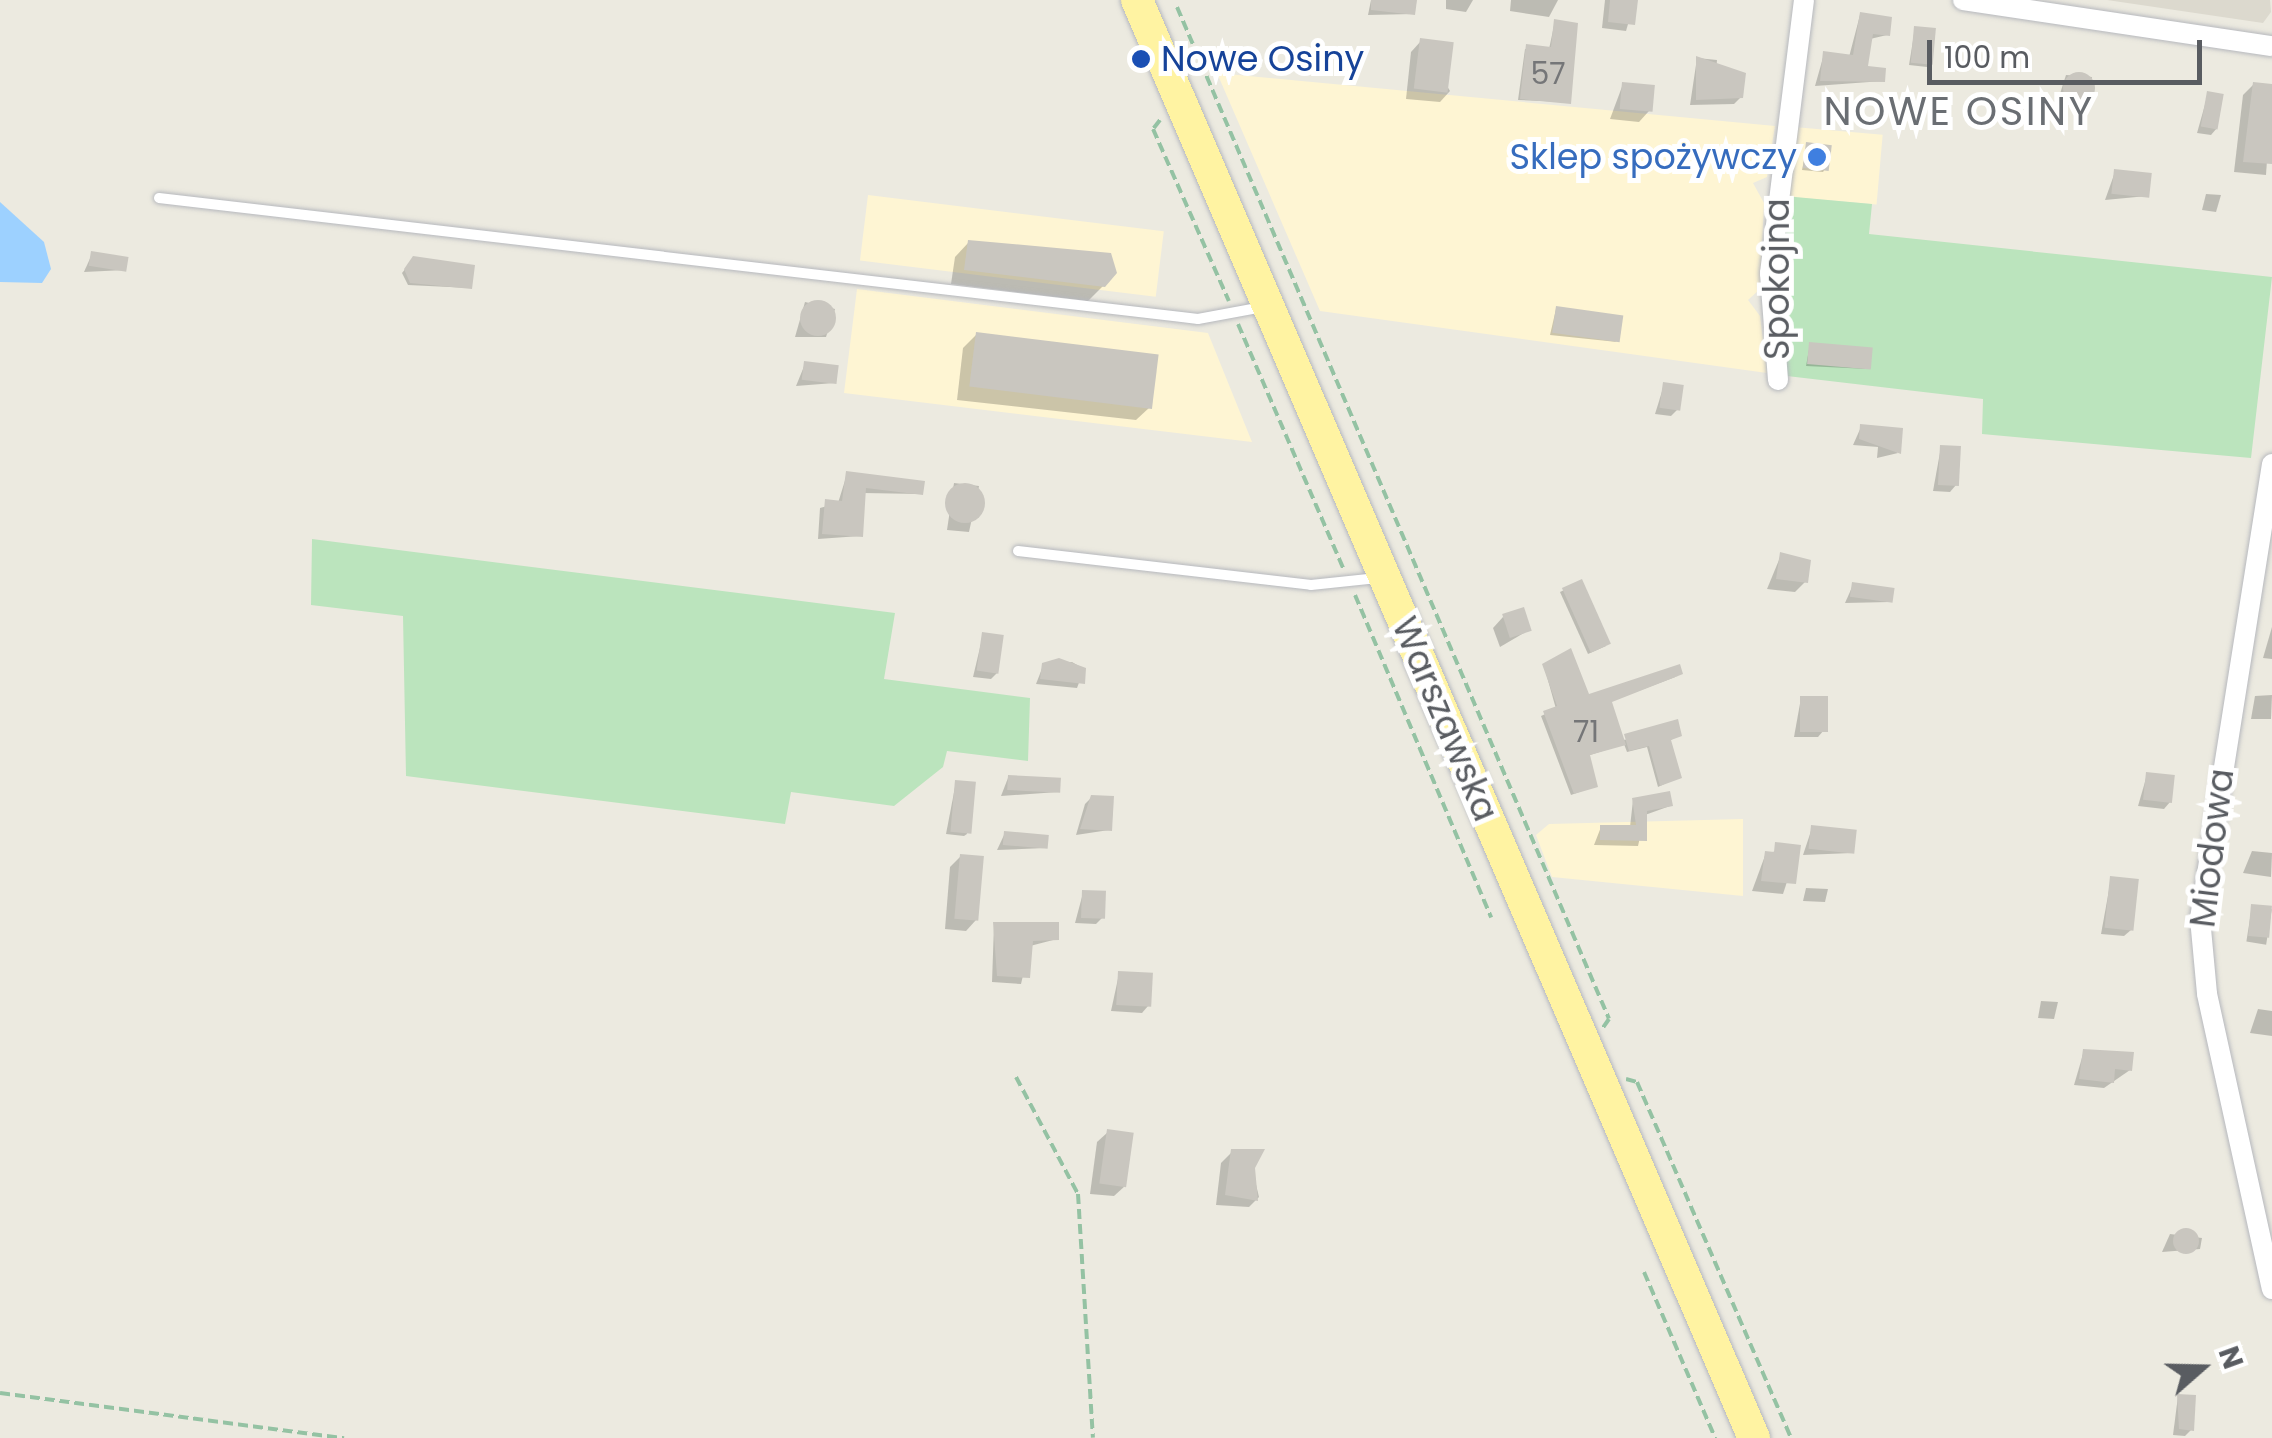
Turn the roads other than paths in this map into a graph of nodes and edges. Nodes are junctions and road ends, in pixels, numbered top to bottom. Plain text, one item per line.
1 (1138, 0) edge
2 (1804, 0) edge
3 (1963, 0) edge
4 (2272, 46) edge
5 (158, 198) dead end
6 (1268, 304) junction
7 (1778, 380) dead end
8 (2272, 464) edge
9 (1018, 551) dead end
10 (1384, 576) junction
11 (2272, 1290) edge
12 (1754, 1438) edge

1 - 6 main road, Warszawska
2 - 7 street, Spokojna
3 - 4 street
5 - 6 lane
6 - 10 main road, Warszawska
8 - 11 street, Miodowa
9 - 10 lane
10 - 12 main road, Warszawska

